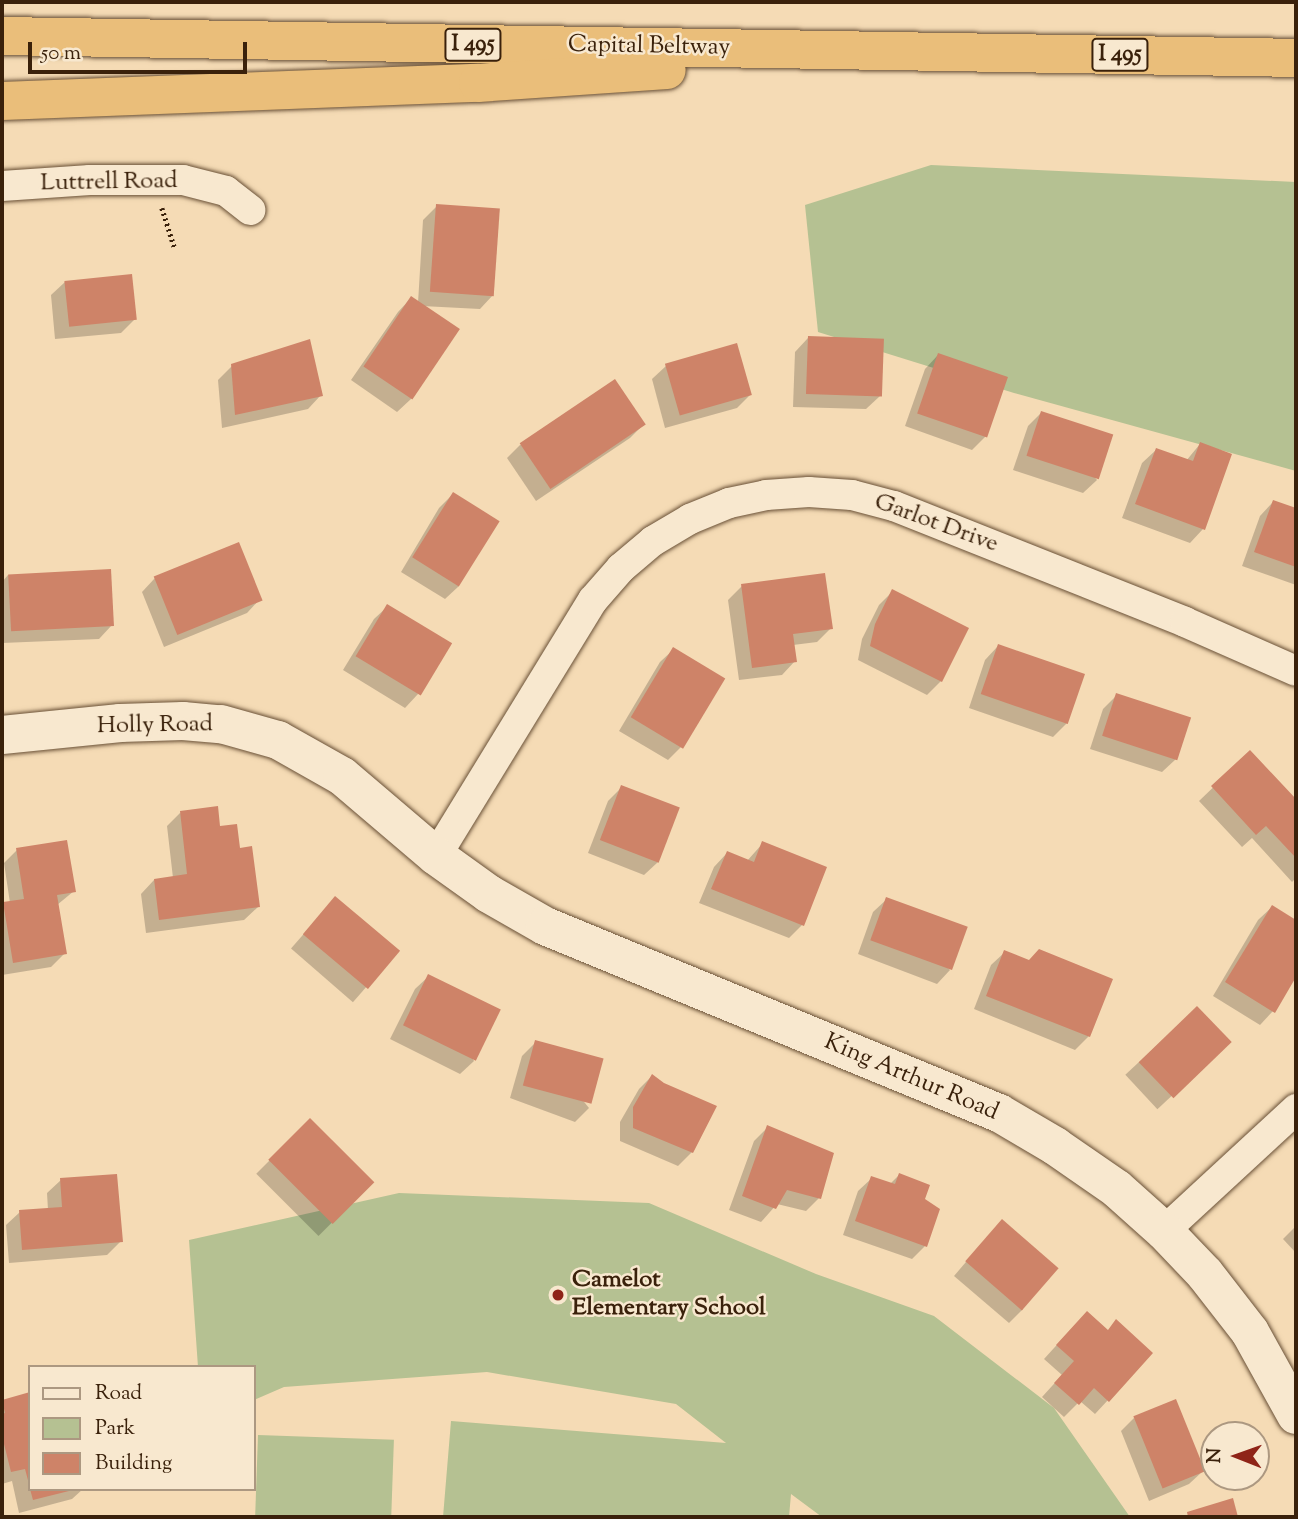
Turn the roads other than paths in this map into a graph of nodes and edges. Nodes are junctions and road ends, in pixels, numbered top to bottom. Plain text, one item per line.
1 (2, 36) edge
2 (944, 52) junction
3 (1296, 58) edge
4 (2, 101) edge
5 (2, 187) edge
6 (250, 211) dead end
7 (1296, 671) edge
8 (2, 736) edge
9 (436, 856) junction
10 (1296, 1109) edge
11 (1164, 1230) junction
12 (1296, 1415) edge

1 - 2 highway, Capital Beltway / I 495
2 - 3 highway, Capital Beltway / I 495
2 - 4 highway
5 - 6 street, Luttrell Road
7 - 9 street, Garlot Drive
8 - 9 street, Holly Road
9 - 11 street, King Arthur Road
10 - 11 street
11 - 12 street, King Arthur Road

